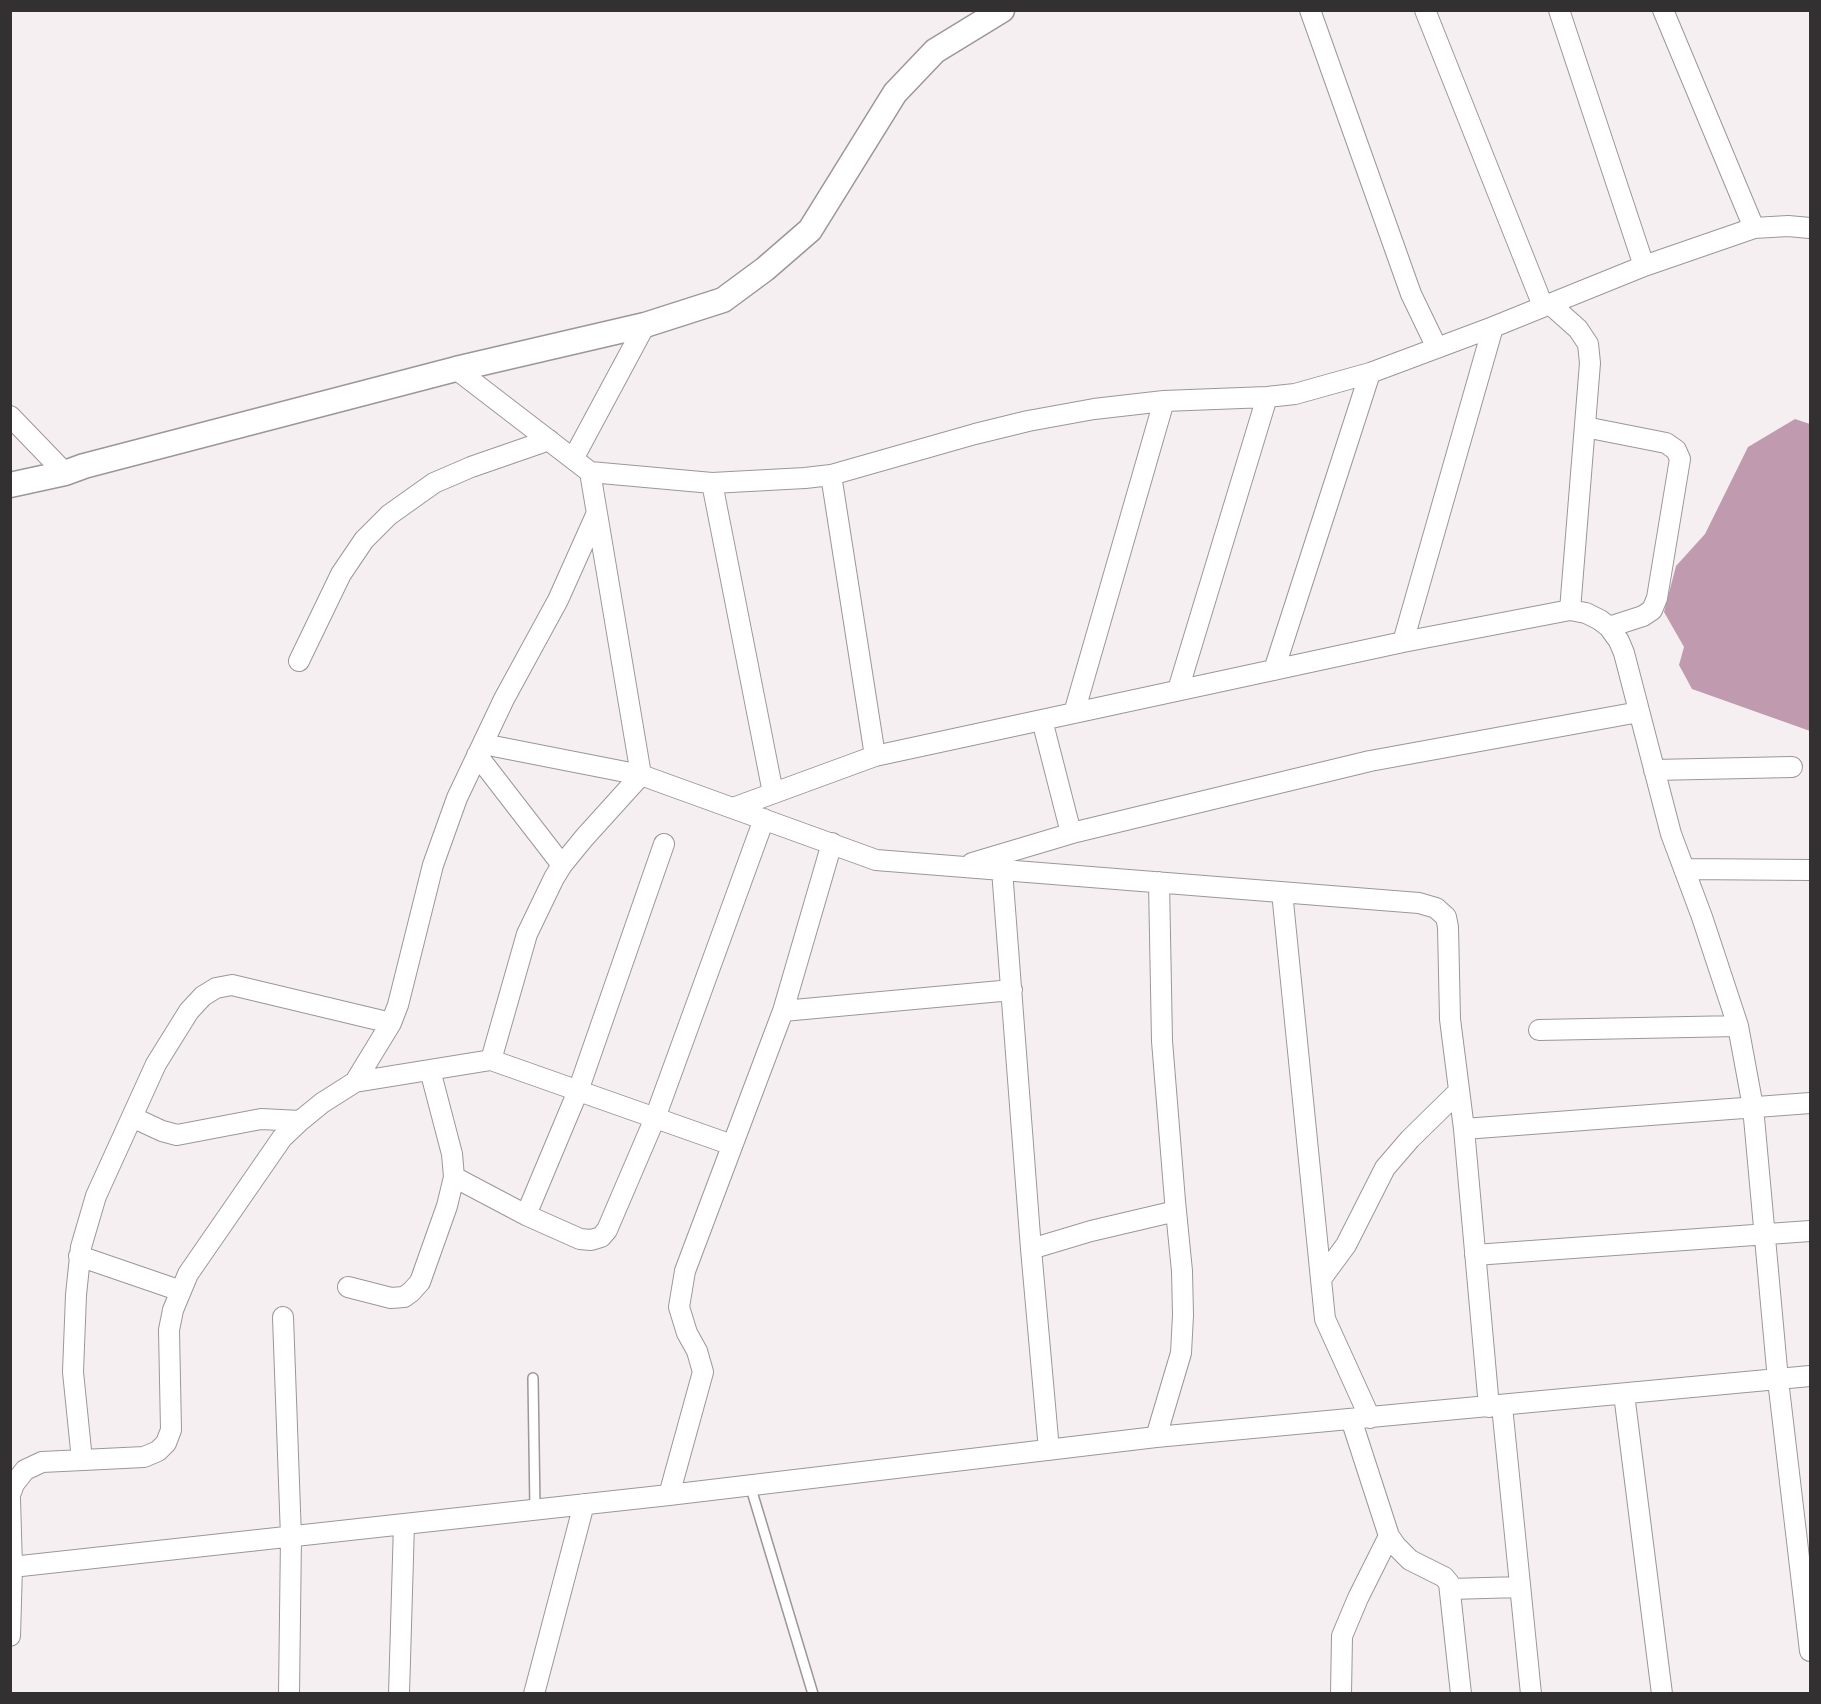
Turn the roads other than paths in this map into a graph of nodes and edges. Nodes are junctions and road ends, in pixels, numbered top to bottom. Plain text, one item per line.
1 (1002, 10) edge
2 (1310, 10) edge
3 (1425, 10) edge
4 (1558, 10) edge
5 (1663, 10) edge
6 (1754, 228) junction
7 (1810, 228) edge
8 (1644, 266) junction
9 (1546, 305) junction
10 (645, 325) junction
11 (1493, 327) junction
12 (1437, 348) junction
13 (456, 369) junction
14 (1370, 373) junction
15 (1267, 397) junction
16 (1164, 401) junction
17 (10, 416) edge
18 (1584, 427) junction
19 (549, 441) junction
20 (573, 459) junction
21 (590, 472) junction
22 (65, 473) junction
23 (831, 475) junction
24 (712, 483) junction
25 (10, 485) edge
26 (597, 515) junction
27 (1570, 610) junction
28 (1610, 627) junction
29 (1403, 642) junction
30 (299, 661) dead end
31 (1274, 670) junction
32 (1178, 690) junction
33 (1639, 712) junction
34 (1074, 713) junction
35 (1042, 720) junction
36 (480, 749) junction
37 (875, 756) junction
38 (1792, 767) dead end
39 (1654, 770) junction
40 (640, 775) junction
41 (773, 793) junction
42 (733, 808) junction
43 (764, 819) junction
44 (1071, 833) junction
45 (832, 843) junction
46 (664, 844) dead end
47 (562, 865) junction
48 (963, 866) junction
49 (1684, 869) junction
50 (1002, 870) junction
51 (1810, 870) edge
52 (1159, 882) junction
53 (1282, 892) junction
54 (1012, 990) junction
55 (783, 1011) junction
56 (392, 1023) junction
57 (1738, 1026) junction
58 (1539, 1030) dead end
59 (491, 1059) junction
60 (430, 1070) junction
61 (355, 1083) junction
62 (578, 1090) junction
63 (1459, 1091) junction
64 (1810, 1103) edge
65 (1754, 1107) junction
66 (132, 1117) junction
67 (655, 1118) junction
68 (300, 1121) junction
69 (1464, 1129) junction
70 (732, 1145) junction
71 (454, 1176) junction
72 (1176, 1211) junction
73 (526, 1215) junction
74 (1810, 1231) edge
75 (1765, 1234) junction
76 (1031, 1249) junction
77 (1475, 1255) junction
78 (79, 1256) junction
79 (1321, 1279) junction
80 (348, 1287) dead end
81 (181, 1291) junction
82 (283, 1317) dead end
83 (1810, 1376) edge
84 (533, 1378) dead end
85 (1778, 1380) junction
86 (1624, 1394) junction
87 (1495, 1406) junction
88 (1361, 1419) junction
89 (1156, 1437) junction
90 (1049, 1450) junction
91 (82, 1460) junction
92 (750, 1485) junction
93 (669, 1495) junction
94 (10, 1497) edge
95 (584, 1504) junction
96 (536, 1510) junction
97 (404, 1524) junction
98 (1389, 1536) junction
99 (291, 1537) junction
100 (12, 1567) junction
101 (1520, 1587) junction
102 (1450, 1589) junction
103 (10, 1636) edge
104 (1810, 1651) edge
105 (289, 1694) edge
106 (399, 1694) edge
107 (534, 1694) edge
108 (813, 1694) edge
109 (1341, 1694) edge
110 (1461, 1694) edge
111 (1531, 1694) edge
112 (1662, 1694) edge

1 - 10 street
2 - 12 street
3 - 9 street
4 - 8 street
5 - 6 street
6 - 7 street
6 - 8 street
8 - 9 street
9 - 11 street
9 - 18 street
10 - 13 street
10 - 20 street
11 - 12 street
11 - 29 street
12 - 14 street
13 - 19 street
13 - 22 street
14 - 15 street
14 - 31 street
15 - 16 street
15 - 32 street
16 - 23 street
16 - 34 street
17 - 22 street
18 - 27 street
18 - 28 street
19 - 20 street
19 - 30 street
20 - 21 street
21 - 24 street
21 - 26 street
22 - 25 street
23 - 24 street
23 - 37 street
24 - 41 street
26 - 36 street
26 - 40 street
27 - 28 street
27 - 29 street
28 - 33 street
29 - 31 street
31 - 32 street
32 - 34 street
33 - 39 street
33 - 44 street
34 - 35 street
35 - 37 street
35 - 44 street
36 - 40 street
36 - 47 street
36 - 56 street
37 - 41 street
38 - 39 street
39 - 49 street
40 - 42 street
40 - 47 street
41 - 42 street
42 - 43 street
43 - 45 street
43 - 67 street
44 - 48 street
45 - 48 street
45 - 55 street
46 - 62 street
47 - 59 street
48 - 50 street
49 - 51 street
49 - 57 street
50 - 52 street
50 - 54 street
52 - 53 street
52 - 72 street
53 - 63 street
53 - 79 street
54 - 55 street
54 - 76 street
55 - 70 street
56 - 61 street
56 - 66 street
57 - 58 street
57 - 65 street
59 - 60 street
59 - 62 street
60 - 61 street
60 - 71 street
61 - 68 street
62 - 67 street
62 - 73 street
63 - 69 street
63 - 79 street
64 - 65 street
65 - 69 street
65 - 75 street
66 - 68 street
66 - 78 street
67 - 70 street
67 - 73 street
68 - 81 street
69 - 77 street
70 - 93 street
71 - 73 street
71 - 80 street
72 - 76 street
72 - 89 street
74 - 75 street
75 - 77 street
75 - 85 street
76 - 90 street
77 - 87 street
78 - 81 street
78 - 91 street
79 - 88 street
81 - 91 street
82 - 99 street
83 - 85 street
84 - 96 lane
85 - 86 street
85 - 104 street
86 - 87 street
86 - 112 street
87 - 88 street
87 - 101 street
88 - 89 street
88 - 98 street
89 - 90 street
90 - 92 street
91 - 94 street
92 - 93 street
92 - 108 lane
93 - 95 street
94 - 100 street
95 - 96 street
95 - 107 street
96 - 97 street
97 - 99 street
97 - 106 street
98 - 102 street
98 - 109 street
99 - 100 street
99 - 105 street
100 - 103 street
101 - 102 street
101 - 111 street
102 - 110 street

